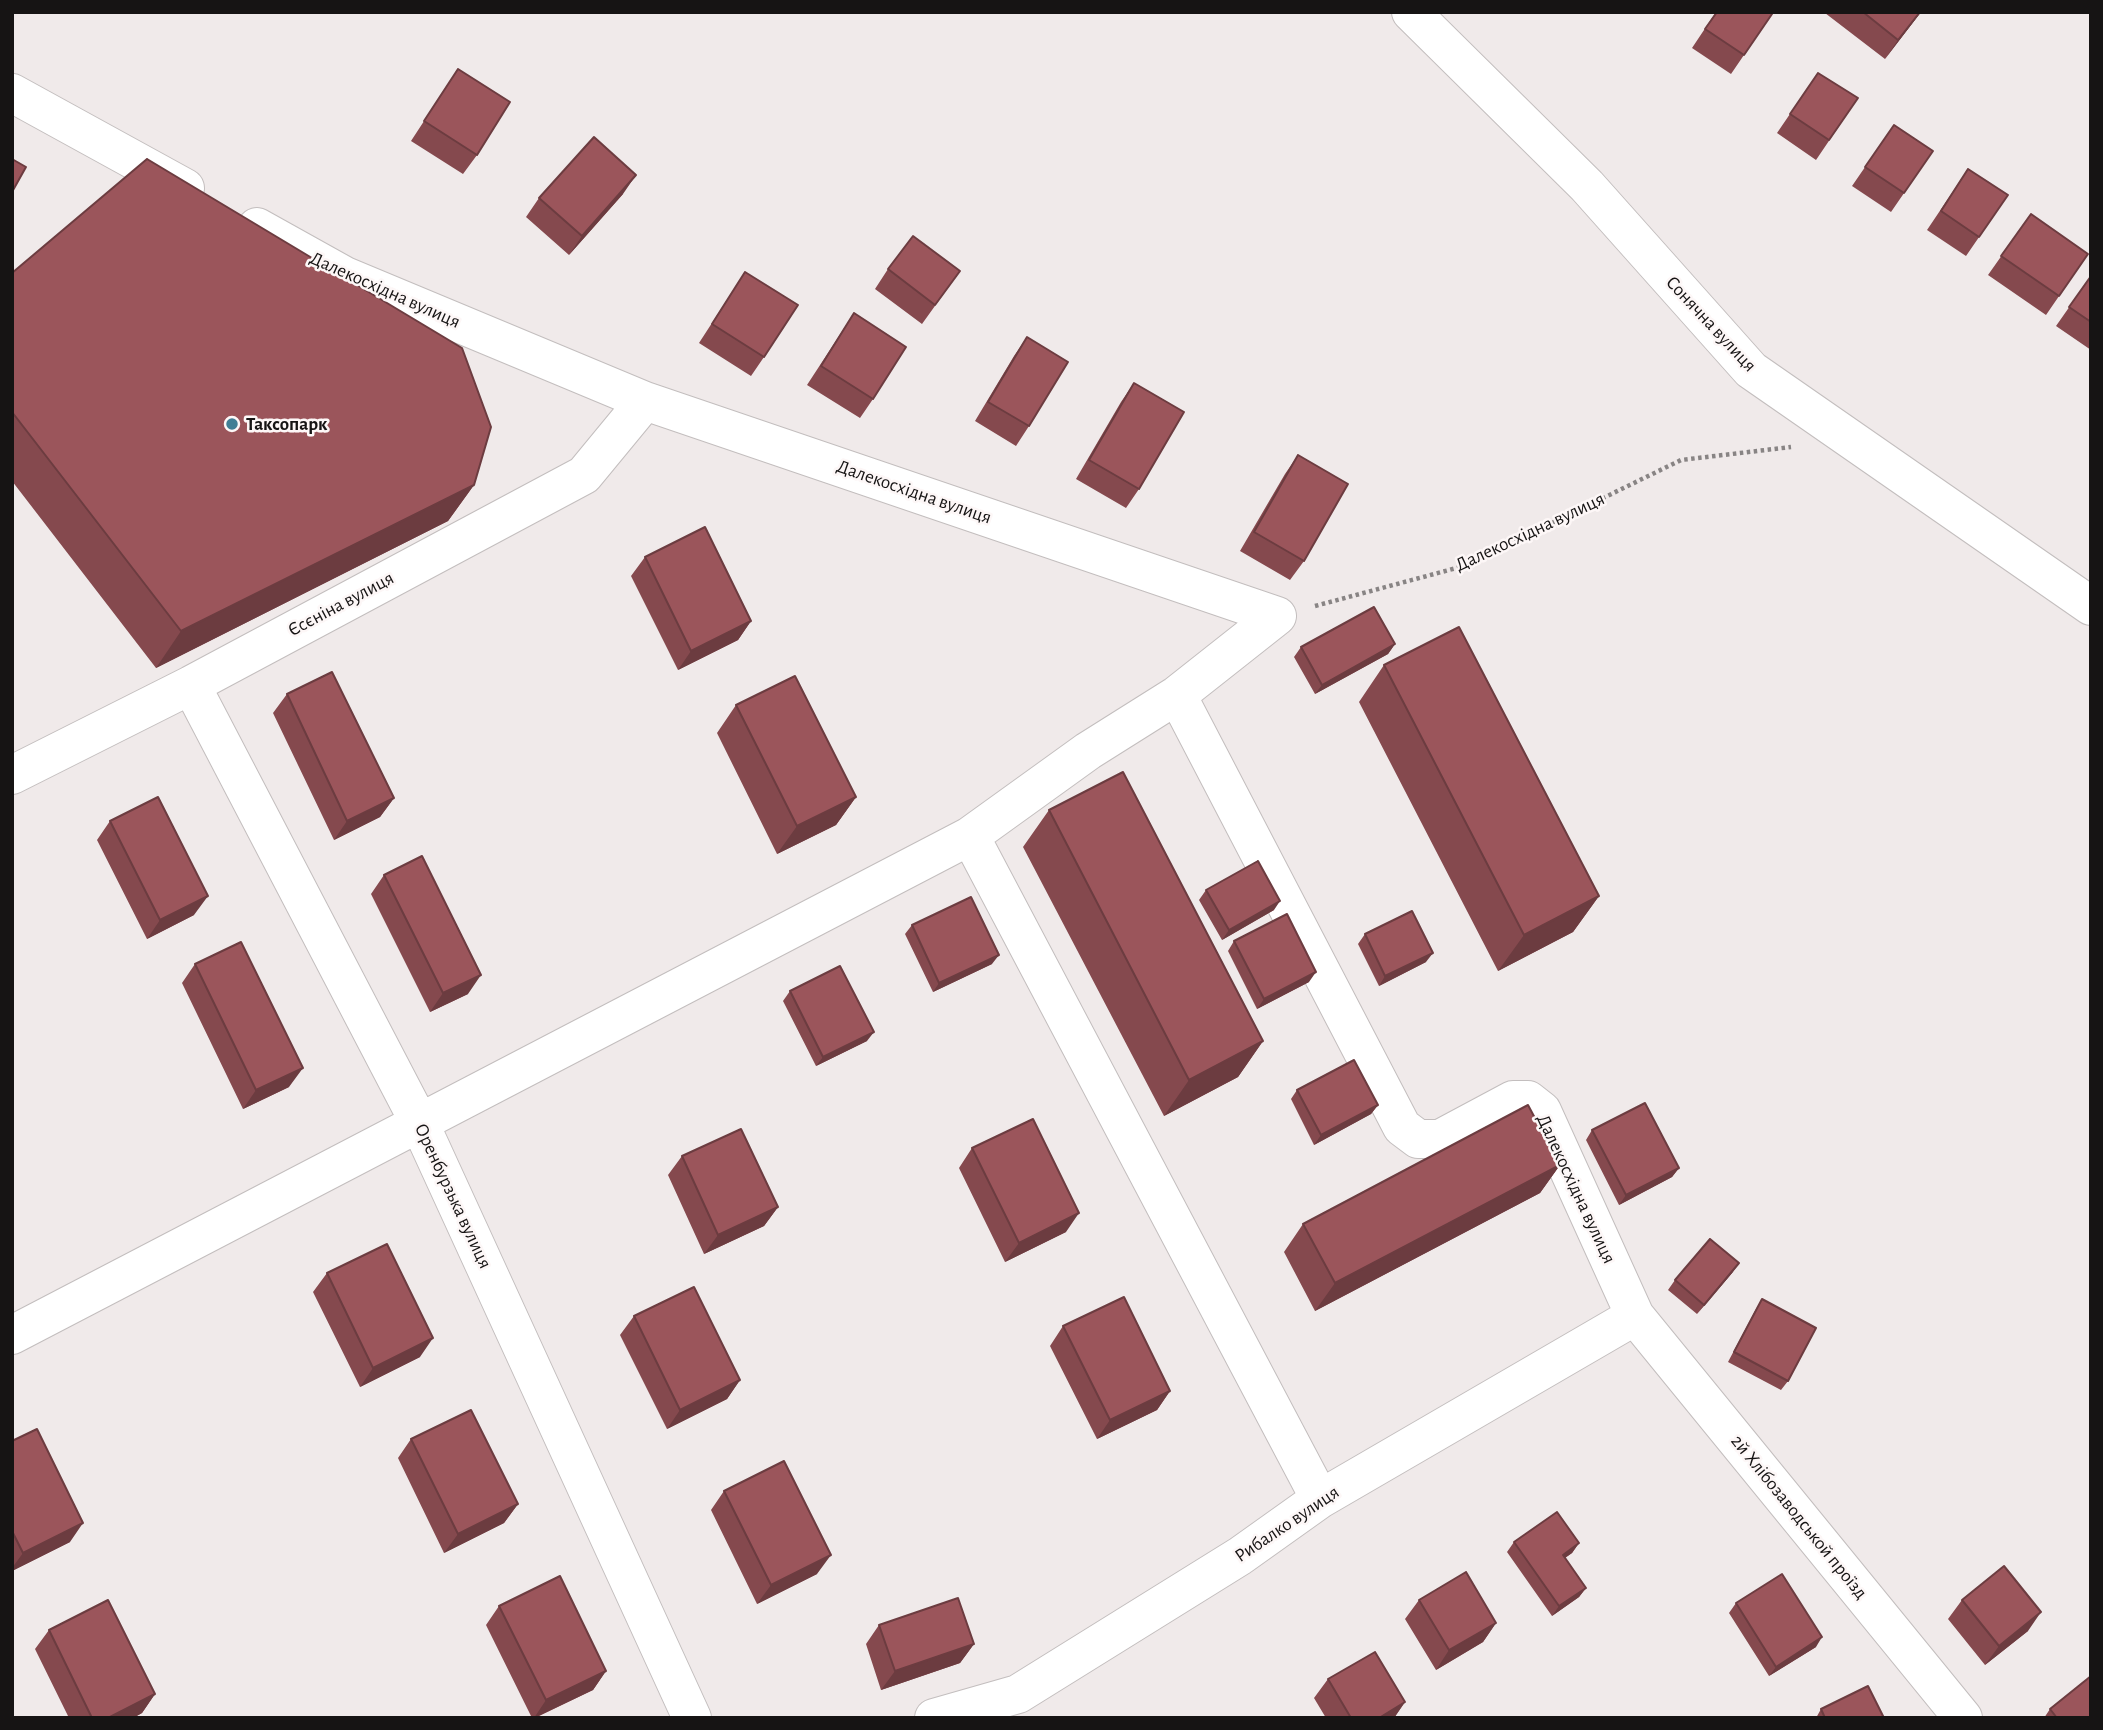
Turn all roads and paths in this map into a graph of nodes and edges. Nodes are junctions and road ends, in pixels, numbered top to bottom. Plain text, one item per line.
1 (1411, 12) edge
2 (12, 93) edge
3 (645, 401) junction
4 (1850, 440) junction
5 (2091, 606) edge
6 (1277, 616) junction
7 (191, 685) junction
8 (1177, 695) junction
9 (12, 775) edge
10 (970, 836) junction
11 (419, 1122) junction
12 (1635, 1316) junction
13 (12, 1335) edge
14 (1320, 1499) junction
15 (692, 1718) edge
16 (934, 1718) edge
17 (1963, 1718) edge

1 - 4 street, Сонячна вулиця
2 - 3 street, Далекосхідна вулиця
3 - 6 street, Далекосхідна вулиця
3 - 7 street, Єсєніна вулиця
4 - 5 street, Сонячна вулиця
4 - 6 path, Далекосхідна вулиця
6 - 8 street
7 - 9 street, Єсєніна вулиця
7 - 11 street, Оренбурзька вулиця
8 - 10 street
8 - 12 street, Далекосхідна вулиця
10 - 11 street
10 - 14 street
11 - 13 street
11 - 15 street, Оренбурзька вулиця
12 - 14 street, Рибалко вулиця
12 - 17 street, 2й Хлібозаводськой проїзд
14 - 16 street, Рибалко вулиця

